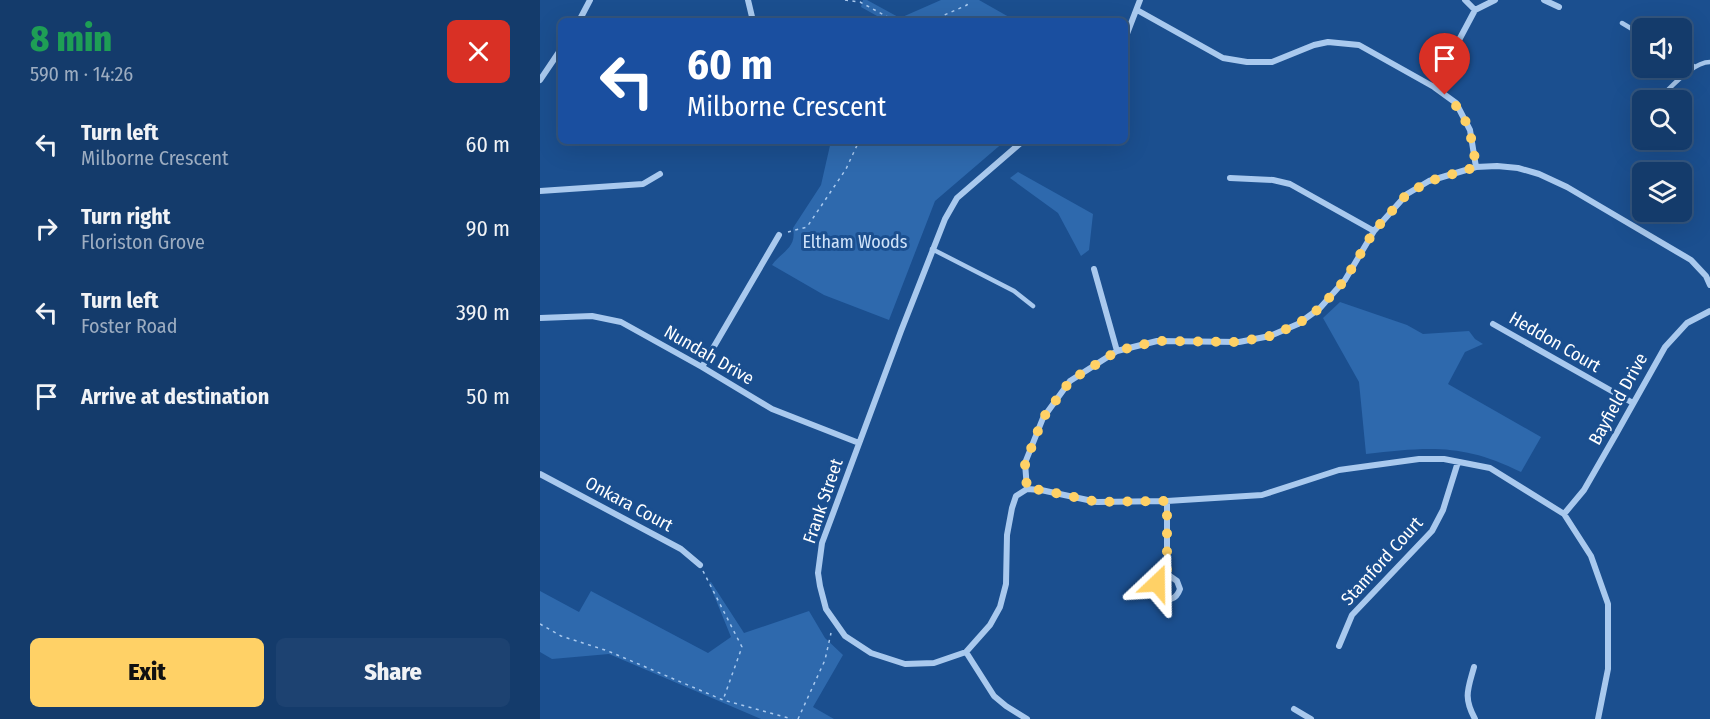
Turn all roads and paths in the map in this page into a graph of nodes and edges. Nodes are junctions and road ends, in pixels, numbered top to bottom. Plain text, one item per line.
1 (590, 0) edge
2 (748, 0) edge
3 (846, 0) edge
4 (968, 0) edge
5 (1140, 0) edge
6 (1465, 0) edge
7 (1495, 0) edge
8 (1544, 0) edge
9 (1559, 7) dead end
10 (1137, 10) junction
11 (1475, 10) junction
12 (581, 18) edge
13 (752, 18) edge
14 (889, 18) edge
15 (938, 18) edge
16 (1622, 23) dead end
17 (1632, 29) edge
18 (1128, 32) edge
19 (558, 53) edge
20 (1710, 63) edge
21 (1692, 65) edge
22 (1695, 67) junction
23 (540, 80) edge
24 (1434, 87) junction
25 (1669, 90) edge
26 (858, 144) edge
27 (1020, 144) edge
28 (1476, 167) junction
29 (660, 174) dead end
30 (1230, 178) dead end
31 (540, 191) edge
32 (1374, 231) junction
33 (779, 235) joint
34 (932, 249) junction
35 (1094, 269) dead end
36 (1710, 285) edge
37 (1033, 306) dead end
38 (1710, 311) edge
39 (540, 318) edge
40 (1493, 324) dead end
41 (1117, 351) junction
42 (702, 367) junction
43 (1633, 404) junction
44 (859, 444) junction
45 (1458, 462) junction
46 (540, 474) edge
47 (1027, 489) junction
48 (1167, 501) junction
49 (1564, 514) junction
50 (700, 565) joint
51 (1167, 574) junction
52 (834, 621) junction
53 (540, 624) edge
54 (1339, 646) dead end
55 (966, 652) junction
56 (1474, 667) dead end
57 (723, 700) junction
58 (1294, 709) dead end
59 (792, 719) edge
60 (798, 719) edge
61 (1027, 719) edge
62 (1311, 719) edge
63 (1474, 719) edge
64 (1598, 719) edge

1 - 12 street
2 - 13 street
3 - 14 path
4 - 15 path
5 - 10 street
6 - 11 street
7 - 11 street
8 - 9 street
10 - 18 street
10 - 24 street
11 - 24 street
16 - 17 lane
19 - 23 street
20 - 22 lane
21 - 22 lane
22 - 25 lane
24 - 28 street
26 - 33 path
27 - 34 street, Frank Street
28 - 32 street
28 - 36 street
29 - 31 street
30 - 32 street
32 - 41 street
33 - 42 street
34 - 37 lane
34 - 44 street, Frank Street
35 - 41 street
38 - 43 street, Bayfield Drive
39 - 42 street, Nundah Drive
40 - 43 street, Heddon Court
41 - 47 street
42 - 44 street, Nundah Drive
43 - 49 street, Bayfield Drive
44 - 52 street, Frank Street
45 - 48 street
45 - 49 street
45 - 54 street, Stamford Court
46 - 50 street, Onkara Court
47 - 48 street
47 - 55 street, Frank Street
48 - 51 street
49 - 64 street
50 - 57 path
51 - 51 street
52 - 55 street, Frank Street
52 - 60 path
53 - 57 path
55 - 61 street
56 - 63 street
57 - 59 path
58 - 62 street

